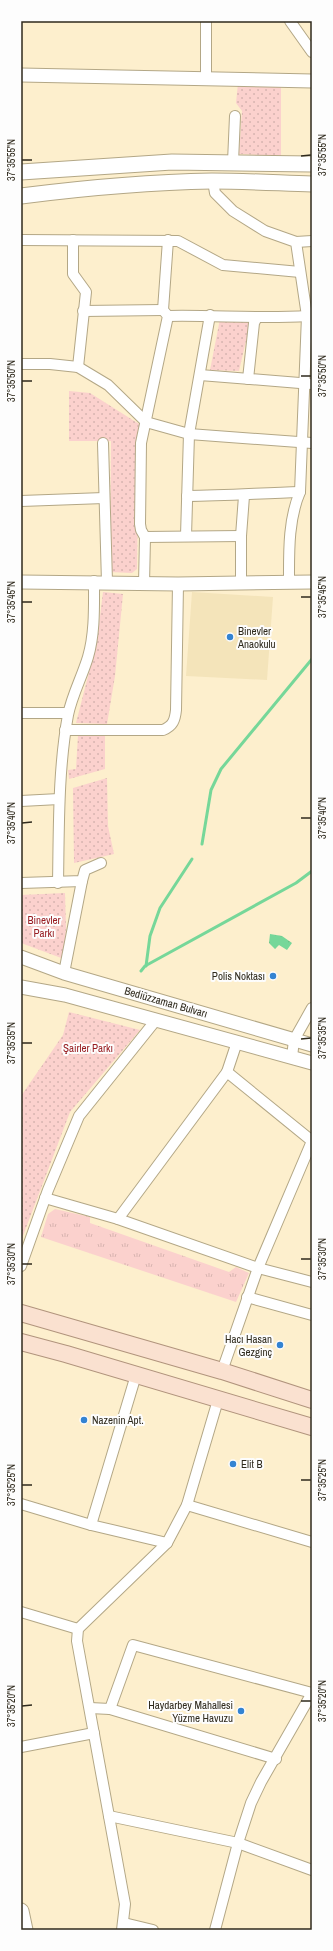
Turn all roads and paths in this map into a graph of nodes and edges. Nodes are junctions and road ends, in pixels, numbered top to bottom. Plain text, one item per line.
1 (206, 21) edge
2 (290, 21) edge
3 (312, 52) edge
4 (21, 75) edge
5 (206, 78) junction
6 (312, 81) edge
7 (236, 116) dead end
8 (233, 162) junction
9 (312, 164) edge
10 (21, 172) edge
11 (213, 181) junction
12 (312, 184) edge
13 (21, 196) edge
14 (21, 240) edge
15 (73, 240) junction
16 (168, 240) junction
17 (312, 241) edge
18 (296, 242) junction
19 (300, 272) junction
20 (83, 311) junction
21 (166, 313) junction
22 (309, 315) edge
23 (210, 316) junction
24 (257, 317) junction
25 (21, 364) edge
26 (78, 367) junction
27 (200, 375) junction
28 (248, 379) junction
29 (307, 384) edge
30 (146, 422) junction
31 (189, 434) junction
32 (103, 443) dead end
33 (307, 443) edge
34 (300, 492) junction
35 (187, 496) junction
36 (244, 496) junction
37 (104, 498) junction
38 (21, 501) edge
39 (186, 536) junction
40 (241, 536) junction
41 (145, 537) junction
42 (21, 582) edge
43 (100, 582) junction
44 (289, 582) junction
45 (312, 582) edge
46 (241, 583) junction
47 (144, 584) junction
48 (178, 584) junction
49 (21, 713) edge
50 (68, 713) junction
51 (65, 730) junction
52 (59, 799) junction
53 (21, 801) edge
54 (101, 864) dead end
55 (82, 881) junction
56 (21, 883) edge
57 (58, 883) junction
58 (21, 957) edge
59 (64, 973) junction
60 (21, 987) edge
61 (312, 1008) edge
62 (156, 1020) junction
63 (294, 1040) junction
64 (237, 1042) junction
65 (312, 1045) edge
66 (292, 1057) junction
67 (312, 1063) edge
68 (227, 1072) junction
69 (312, 1141) edge
70 (45, 1198) junction
71 (118, 1219) junction
72 (21, 1266) edge
73 (258, 1268) junction
74 (312, 1282) edge
75 (247, 1297) junction
76 (21, 1313) edge
77 (312, 1315) edge
78 (21, 1342) edge
79 (222, 1371) junction
80 (136, 1375) junction
81 (218, 1400) junction
82 (312, 1400) edge
83 (312, 1427) edge
84 (21, 1504) edge
85 (187, 1505) junction
86 (91, 1525) junction
87 (312, 1542) edge
88 (166, 1543) junction
89 (21, 1612) edge
90 (78, 1630) junction
91 (312, 1693) edge
92 (90, 1708) junction
93 (110, 1709) junction
94 (94, 1732) junction
95 (21, 1747) edge
96 (276, 1759) junction
97 (109, 1816) junction
98 (238, 1844) junction
99 (312, 1870) edge
100 (21, 1911) edge
101 (123, 1926) edge
102 (25, 1930) edge
103 (153, 1930) edge
104 (215, 1930) edge

1 - 5 street
2 - 3 street
4 - 5 street
5 - 6 street
7 - 8 street
8 - 9 main road
8 - 10 main road
11 - 12 main road
11 - 13 main road
11 - 18 street
14 - 15 street
15 - 16 street
15 - 20 street
16 - 19 street
16 - 21 street
17 - 18 street
18 - 19 street
19 - 22 street
20 - 21 street
20 - 26 street
21 - 23 street
21 - 30 street
22 - 24 street
22 - 29 street
23 - 24 street
23 - 27 street
24 - 28 street
25 - 26 street
26 - 30 street
27 - 28 street
27 - 31 street
28 - 29 street
29 - 33 street
30 - 31 street
30 - 41 street
31 - 33 street
31 - 35 street
32 - 37 street
33 - 34 street
34 - 36 street
34 - 44 street
35 - 36 street
35 - 39 street
36 - 40 street
37 - 38 street
37 - 43 street
39 - 40 street
39 - 41 street
40 - 46 street
41 - 47 street
42 - 43 street
43 - 47 street
43 - 50 street
44 - 45 street
44 - 46 street
46 - 48 street
47 - 48 street
48 - 51 street
49 - 50 street
50 - 51 street
51 - 52 street
52 - 53 street
52 - 57 street
54 - 55 street
55 - 57 street
55 - 59 street
56 - 57 street
58 - 59 street, Bediüzzaman Bulvarı
59 - 63 street, Bediüzzaman Bulvarı
60 - 62 street, Bediüzzaman Bulvarı
61 - 63 street
62 - 64 street, Bediüzzaman Bulvarı
62 - 70 street
63 - 65 street, Bediüzzaman Bulvarı
63 - 66 street
64 - 66 street, Bediüzzaman Bulvarı
64 - 68 street
66 - 67 street, Bediüzzaman Bulvarı
68 - 69 street
68 - 71 street
69 - 73 street
70 - 71 street
70 - 72 street
71 - 73 street
73 - 74 street
73 - 75 street
75 - 77 street
75 - 79 street
76 - 79 main road
78 - 80 main road
79 - 82 main road
80 - 81 main road
80 - 86 street
81 - 83 main road
81 - 85 street
84 - 86 street
85 - 87 street
85 - 88 street
86 - 88 street
88 - 90 street
89 - 90 street
90 - 92 street
91 - 93 street
91 - 96 street
92 - 93 street
92 - 94 street
93 - 96 street
94 - 95 street
94 - 97 street
96 - 98 street
97 - 98 street
97 - 101 street
98 - 99 street
98 - 104 street
100 - 102 main road
101 - 103 street

